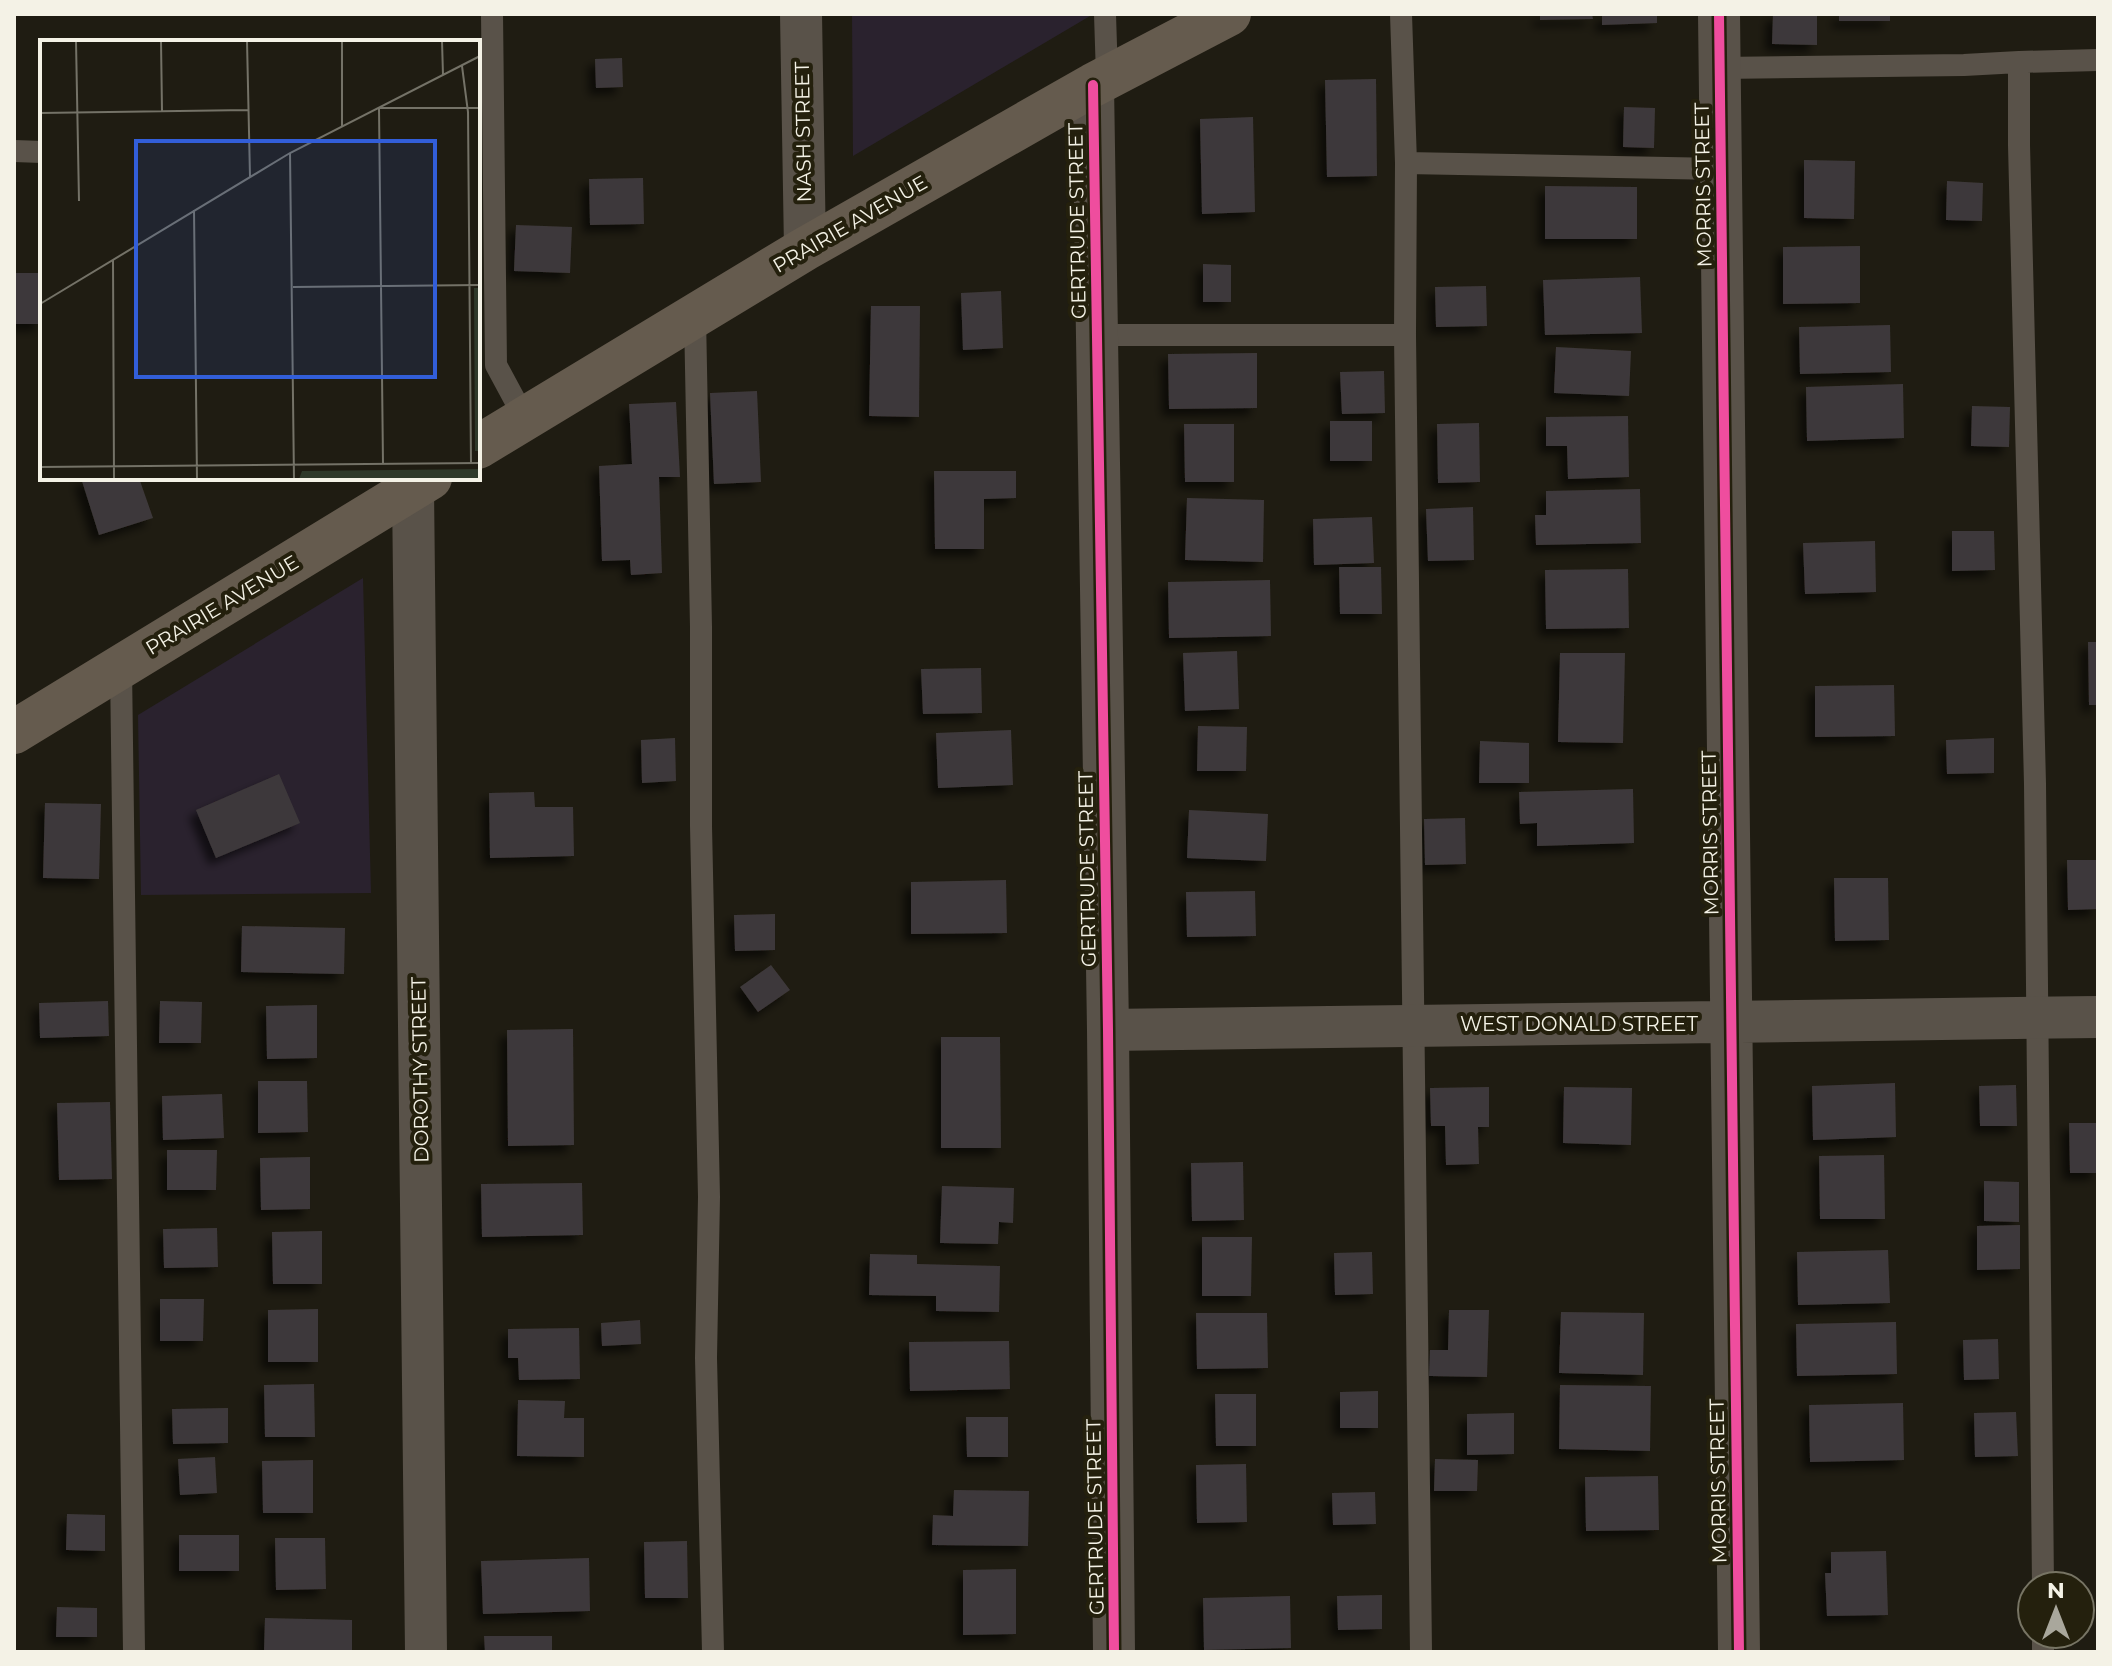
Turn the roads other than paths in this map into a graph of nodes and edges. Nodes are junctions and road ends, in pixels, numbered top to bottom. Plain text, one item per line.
1 (492, 14) edge
2 (801, 14) edge
3 (1105, 14) edge
4 (1229, 14) edge
5 (1401, 14) edge
6 (1719, 14) edge
7 (2098, 60) edge
8 (2019, 62) junction
9 (1719, 68) junction
10 (1100, 81) junction
11 (14, 151) edge
12 (40, 152) edge
13 (486, 158) edge
14 (1406, 163) junction
15 (1720, 169) junction
16 (805, 249) junction
17 (695, 316) junction
18 (1097, 335) junction
19 (1405, 335) junction
20 (524, 417) junction
21 (480, 446) edge
22 (422, 483) edge
23 (121, 667) junction
24 (14, 732) edge
25 (2098, 1017) edge
26 (2038, 1019) junction
27 (1730, 1023) junction
28 (1412, 1025) junction
29 (1108, 1030) junction
30 (2043, 1570) edge
31 (134, 1652) edge
32 (426, 1652) edge
33 (713, 1652) edge
34 (1114, 1652) edge
35 (1421, 1652) edge
36 (1739, 1652) edge

1 - 13 lane
2 - 16 street, NASH STREET
3 - 10 lane
4 - 10 main road, PRAIRIE AVENUE
5 - 14 lane
6 - 9 street, MORRIS STREET
7 - 8 lane
8 - 9 lane
8 - 26 lane
9 - 15 street, MORRIS STREET
10 - 16 main road, PRAIRIE AVENUE
10 - 18 street, GERTRUDE STREET
11 - 12 lane
13 - 20 lane
14 - 15 lane
14 - 19 lane
15 - 27 street, MORRIS STREET
16 - 17 main road, PRAIRIE AVENUE
17 - 20 main road, PRAIRIE AVENUE
17 - 33 lane
18 - 19 lane
18 - 29 street, GERTRUDE STREET
19 - 28 lane
20 - 21 main road, PRAIRIE AVENUE
22 - 23 main road, PRAIRIE AVENUE
22 - 32 street, DOROTHY STREET
23 - 24 main road, PRAIRIE AVENUE
23 - 31 lane
25 - 26 street, WEST DONALD STREET
26 - 27 street, WEST DONALD STREET
26 - 30 lane
27 - 28 street, WEST DONALD STREET
27 - 36 street, MORRIS STREET
28 - 29 street, WEST DONALD STREET
28 - 35 lane
29 - 34 street, GERTRUDE STREET

